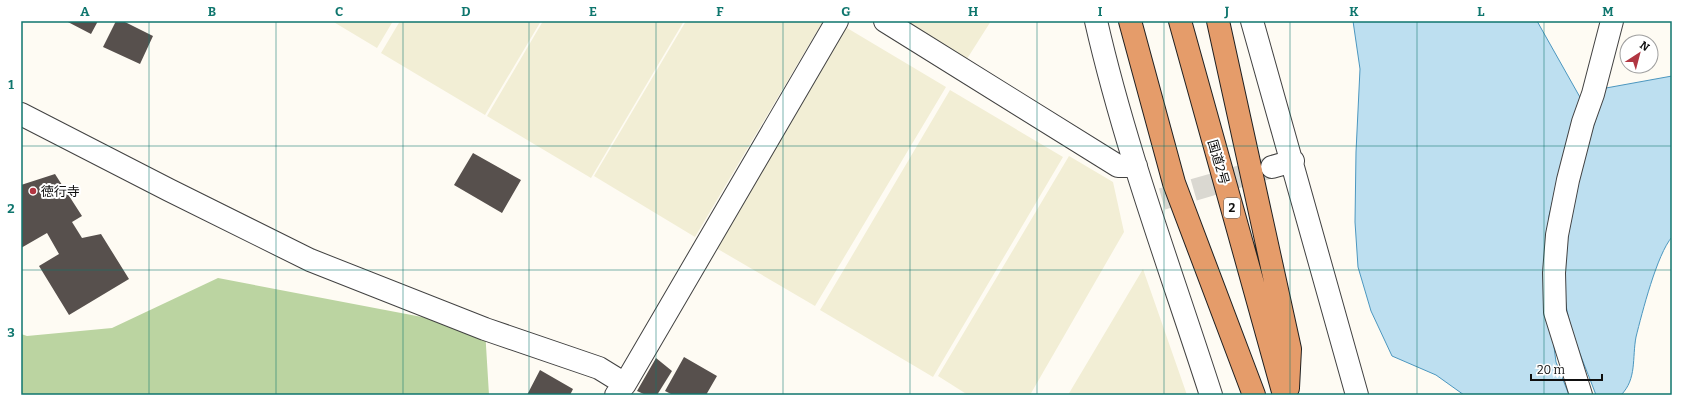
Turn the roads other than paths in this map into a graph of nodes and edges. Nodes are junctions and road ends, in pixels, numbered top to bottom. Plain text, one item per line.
1 (836, 21) edge
2 (885, 21) edge
3 (1096, 21) edge
4 (1130, 21) edge
5 (1180, 21) edge
6 (1218, 21) edge
7 (1252, 21) edge
8 (1612, 21) edge
9 (21, 114) edge
10 (1136, 166) junction
11 (621, 390) edge
12 (1211, 395) edge
13 (1254, 395) edge
14 (1284, 395) edge
15 (1288, 395) edge
16 (1357, 395) edge
17 (1581, 395) edge

1 - 11 street
2 - 10 street
3 - 10 street
4 - 13 highway
5 - 14 highway, 国道2号 / 2
6 - 15 highway
7 - 16 street
8 - 17 street
9 - 11 street
10 - 12 street

